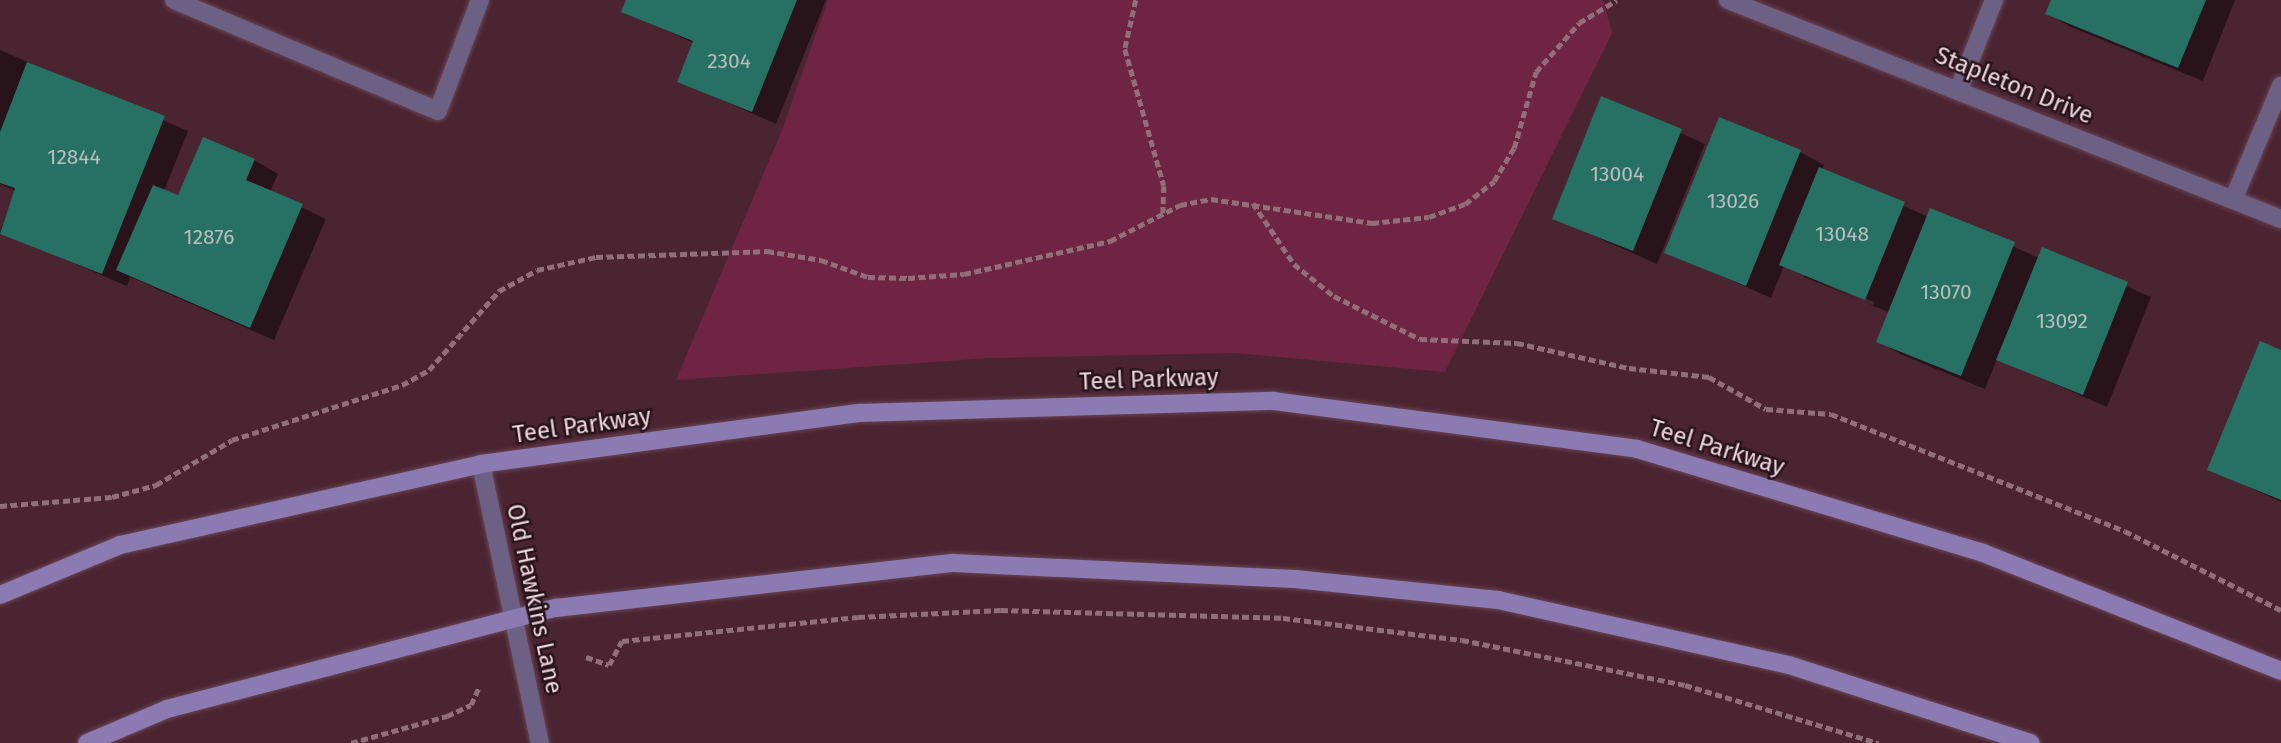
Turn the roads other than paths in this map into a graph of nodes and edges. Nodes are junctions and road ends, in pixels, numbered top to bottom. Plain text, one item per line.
1 (174, 0) edge
2 (480, 0) edge
3 (1728, 0) edge
4 (1994, 0) edge
5 (2281, 86) edge
6 (1958, 91) junction
7 (2233, 200) junction
8 (2281, 219) edge
9 (481, 464) junction
10 (0, 595) edge
11 (512, 619) junction
12 (2281, 671) edge
13 (87, 743) edge
14 (540, 743) edge
15 (2031, 743) edge

1 - 2 street
3 - 6 street, Stapleton Drive
4 - 6 street
5 - 7 street
6 - 7 street, Stapleton Drive
7 - 8 street, Stapleton Drive
9 - 10 main road, Teel Parkway
9 - 11 street, Old Hawkins Lane
9 - 12 main road, Teel Parkway
11 - 13 main road
11 - 14 street, Old Hawkins Lane
11 - 15 main road

